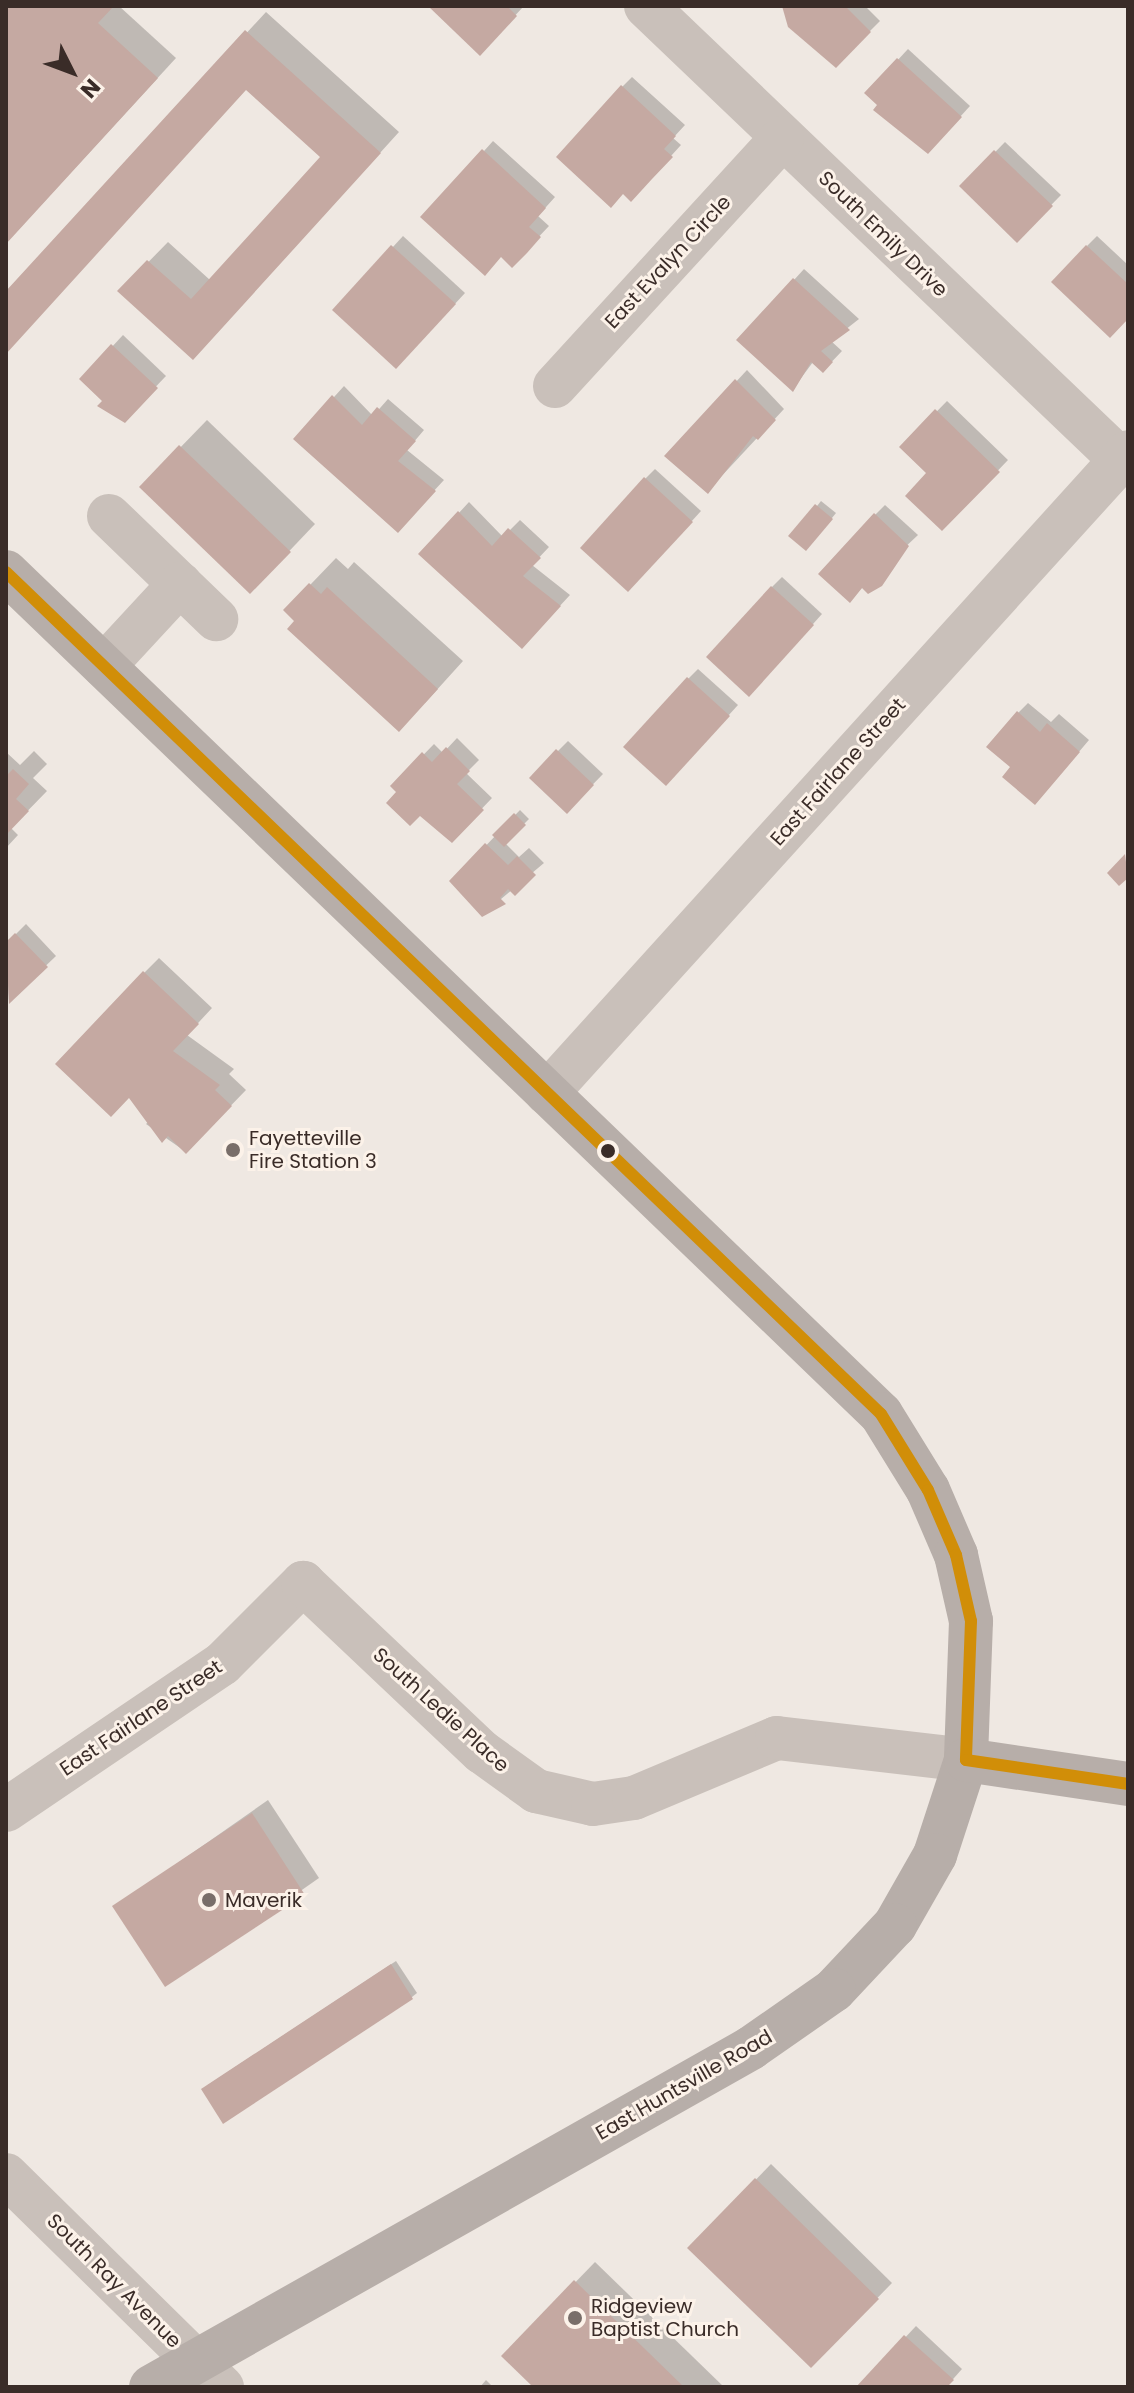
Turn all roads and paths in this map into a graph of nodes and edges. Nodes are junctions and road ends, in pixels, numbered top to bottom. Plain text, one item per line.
1 (646, 6) edge
2 (782, 138) junction
3 (555, 386) dead end
4 (1124, 456) edge
5 (109, 516) dead end
6 (6, 572) edge
7 (180, 584) junction
8 (216, 619) dead end
9 (104, 666) junction
10 (547, 1093) junction
11 (303, 1583) joint
12 (966, 1760) junction
13 (1128, 1784) edge
14 (6, 1810) edge
15 (6, 2175) edge
16 (207, 2373) edge
17 (151, 2387) edge

1 - 2 street, South Emily Drive
2 - 3 street, East Evalyn Circle
2 - 4 street, South Emily Drive
4 - 10 street, East Fairlane Street
5 - 7 street
6 - 9 main road, East Huntsville Road
7 - 8 street
7 - 9 street
9 - 10 main road, East Huntsville Road
10 - 12 main road, East Huntsville Road
11 - 12 street, South Ledie Place
11 - 14 street, East Fairlane Street
12 - 13 main road
12 - 16 main road, East Huntsville Road
15 - 16 street, South Ray Avenue
16 - 17 main road, East Huntsville Road

